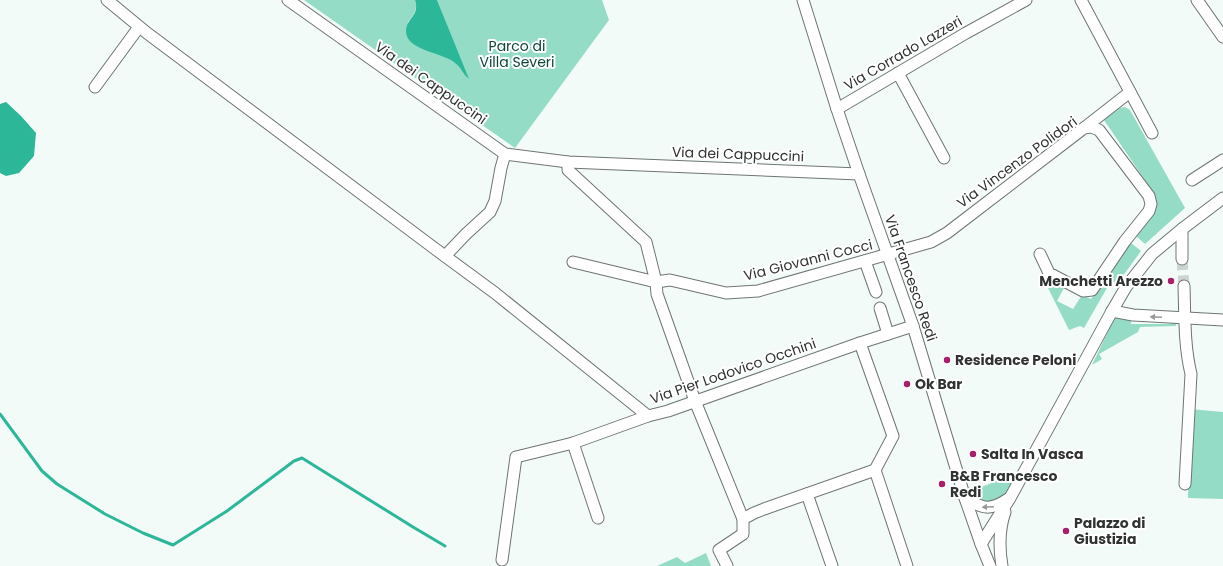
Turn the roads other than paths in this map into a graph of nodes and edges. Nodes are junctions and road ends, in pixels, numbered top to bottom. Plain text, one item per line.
1 (107, 0) edge
2 (288, 0) edge
3 (803, 0) edge
4 (1026, 0) edge
5 (1080, 0) edge
6 (1196, 0) edge
7 (139, 27) junction
8 (1223, 37) edge
9 (898, 73) junction
10 (95, 87) dead end
11 (1130, 92) junction
12 (837, 109) junction
13 (1084, 128) junction
14 (1152, 133) dead end
15 (505, 154) junction
16 (944, 158) dead end
17 (1223, 160) edge
18 (568, 162) junction
19 (859, 174) junction
20 (1192, 180) dead end
21 (1223, 198) edge
22 (1182, 229) junction
23 (1040, 254) dead end
24 (887, 255) junction
25 (445, 256) junction
26 (1182, 259) tunnel mouth
27 (865, 261) junction
28 (573, 262) dead end
29 (656, 282) junction
30 (1184, 286) tunnel mouth
31 (876, 292) dead end
32 (880, 308) dead end
33 (1112, 311) junction
34 (1185, 318) junction
35 (1223, 320) edge
36 (913, 326) junction
37 (888, 334) junction
38 (860, 343) junction
39 (695, 401) junction
40 (648, 416) junction
41 (573, 443) junction
42 (875, 470) junction
43 (1185, 484) dead end
44 (807, 494) junction
45 (965, 498) junction
46 (1010, 498) junction
47 (598, 518) dead end
48 (743, 520) junction
49 (981, 544) junction
50 (502, 560) dead end
51 (727, 566) edge
52 (832, 566) edge
53 (907, 566) edge
54 (990, 566) edge
55 (1002, 566) edge

1 - 7 street, Via Pier Lodovico Occhini
2 - 15 street, Via dei Cappuccini
3 - 12 street, Via Francesco Redi
4 - 9 street, Via Corrado Lazzeri
5 - 11 street
6 - 8 street
7 - 10 street
7 - 25 street, Via Pier Lodovico Occhini
9 - 12 street, Via Corrado Lazzeri
9 - 16 street
11 - 13 street
11 - 14 street
12 - 19 street, Via Francesco Redi
13 - 23 street, Via Vincenzo Polidori
13 - 24 street, Via Vincenzo Polidori
15 - 18 street, Via dei Cappuccini
15 - 25 street
17 - 20 street
18 - 19 street, Via dei Cappuccini
18 - 29 street
19 - 24 street, Via Francesco Redi
21 - 22 street
22 - 26 street
22 - 33 street
24 - 27 street, Via Giovanni Cocci
24 - 36 street, Via Francesco Redi
25 - 40 street, Via Pier Lodovico Occhini
27 - 29 street, Via Giovanni Cocci
27 - 31 street
28 - 29 street, Via Giovanni Cocci
29 - 39 street
30 - 34 street
32 - 37 street
34 -> 33 street
33 - 46 street
34 - 35 street
34 - 43 street
36 - 37 street, Via Pier Lodovico Occhini
36 - 45 street, Via Francesco Redi
37 - 38 street, Via Pier Lodovico Occhini
38 - 39 street, Via Pier Lodovico Occhini
38 - 42 street
39 - 40 street, Via Pier Lodovico Occhini
39 - 48 street
40 - 41 street
41 - 47 street
41 - 50 street
42 - 44 street
42 - 53 street
44 - 48 street
44 - 52 street
46 -> 45 street
45 - 49 street, Via Francesco Redi
46 - 49 street
46 - 55 street
48 - 51 street
49 - 54 street, Via Francesco Redi

